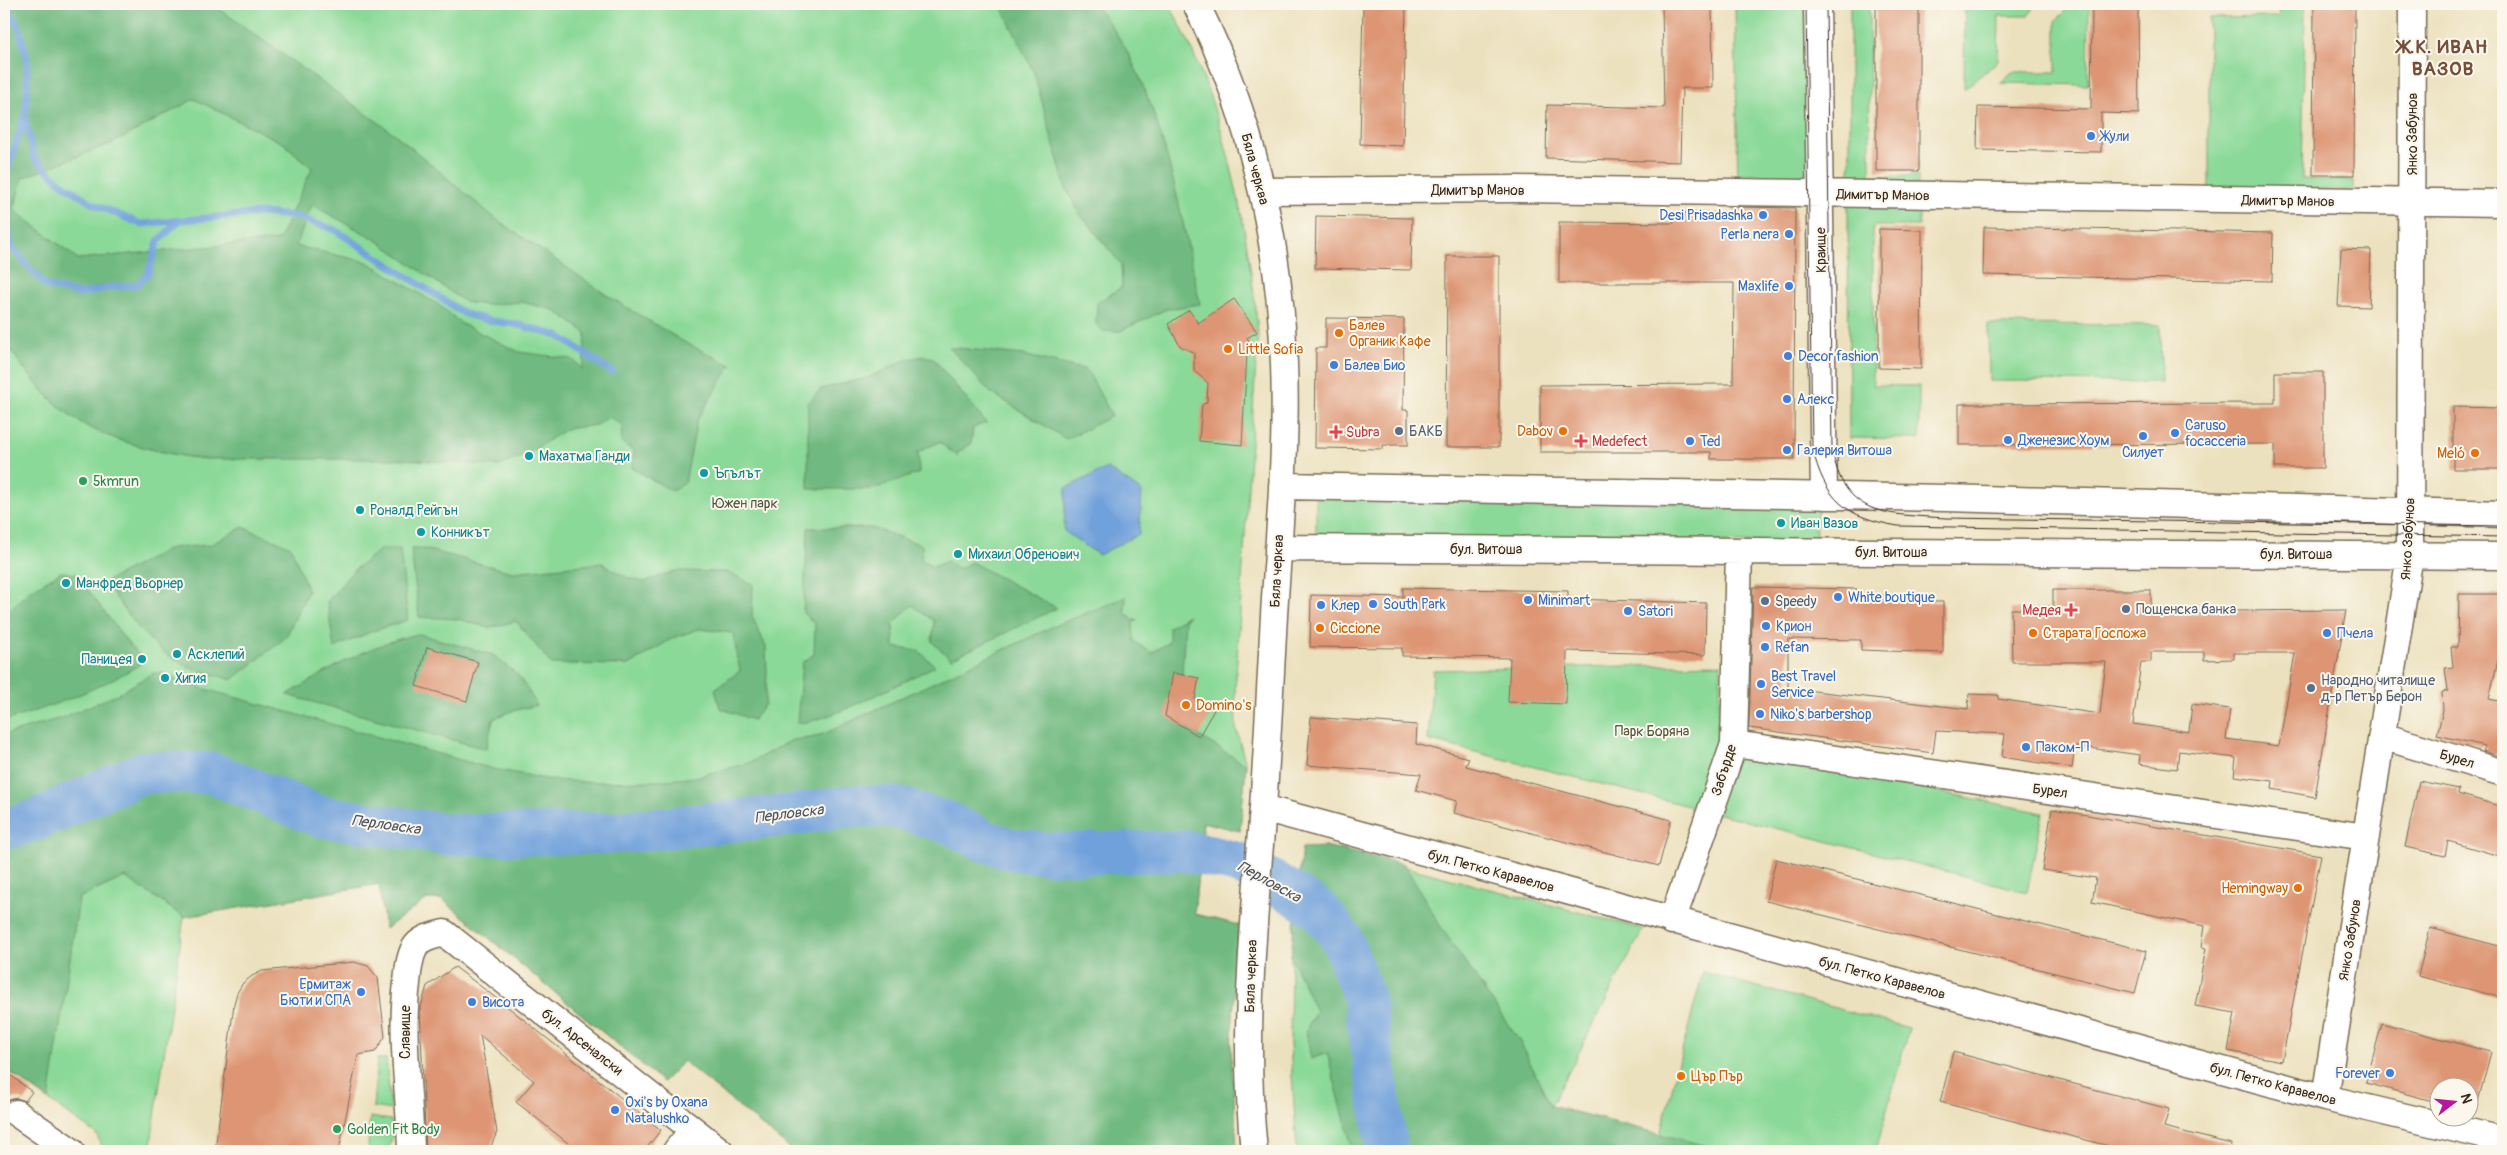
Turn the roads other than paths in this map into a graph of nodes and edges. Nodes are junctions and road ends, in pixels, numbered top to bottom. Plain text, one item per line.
1 (1196, 4) edge
2 (1817, 4) edge
3 (2412, 4) edge
4 (1262, 191) junction
5 (1820, 194) junction
6 (2411, 203) junction
7 (2503, 203) edge
8 (1282, 486) junction
9 (1824, 496) junction
10 (2410, 512) junction
11 (2503, 514) edge
12 (1278, 548) junction
13 (1739, 551) junction
14 (2410, 555) junction
15 (2503, 556) edge
16 (2382, 736) junction
17 (1734, 744) junction
18 (2503, 773) edge
19 (1263, 808) junction
20 (2366, 838) junction
21 (1672, 921) junction
22 (444, 933) joint
23 (2325, 1098) junction
24 (16, 1113) dead end
25 (694, 1130) junction
26 (2503, 1140) edge
27 (71, 1151) edge
28 (411, 1151) edge
29 (676, 1151) edge
30 (720, 1151) edge
31 (1254, 1151) edge

1 - 4 street, Бяла черква
2 - 5 street, Краище
3 - 6 street, Янко Забунов
4 - 5 street, Димитър Манов
4 - 8 street, Бяла черква
5 - 6 street, Димитър Манов
5 - 9 street, Краище
6 - 7 street, Димитър Манов
6 - 10 street, Янко Забунов
8 - 9 street
8 - 12 street, Бяла черква
9 - 10 street
10 - 11 street
10 - 14 street, Янко Забунов
12 - 13 street, бул. Витоша
12 - 19 street, Бяла черква
13 - 14 street, бул. Витоша
13 - 17 street, Забърде
14 - 15 street, бул. Витоша
14 - 16 street, Янко Забунов
16 - 18 street, Бурел
16 - 20 street, Янко Забунов
17 - 20 street, Бурел
17 - 21 street, Забърде
19 - 21 street, бул. Петко Каравелов
19 - 31 street, Бяла черква
20 - 23 street, Янко Забунов
21 - 23 street, бул. Петко Каравелов
22 - 25 street, бул. Арсеналски
22 - 28 street, Славище
23 - 26 street, бул. Петко Каравелов
24 - 27 street
25 - 29 street
25 - 30 street, бул. Арсеналски

